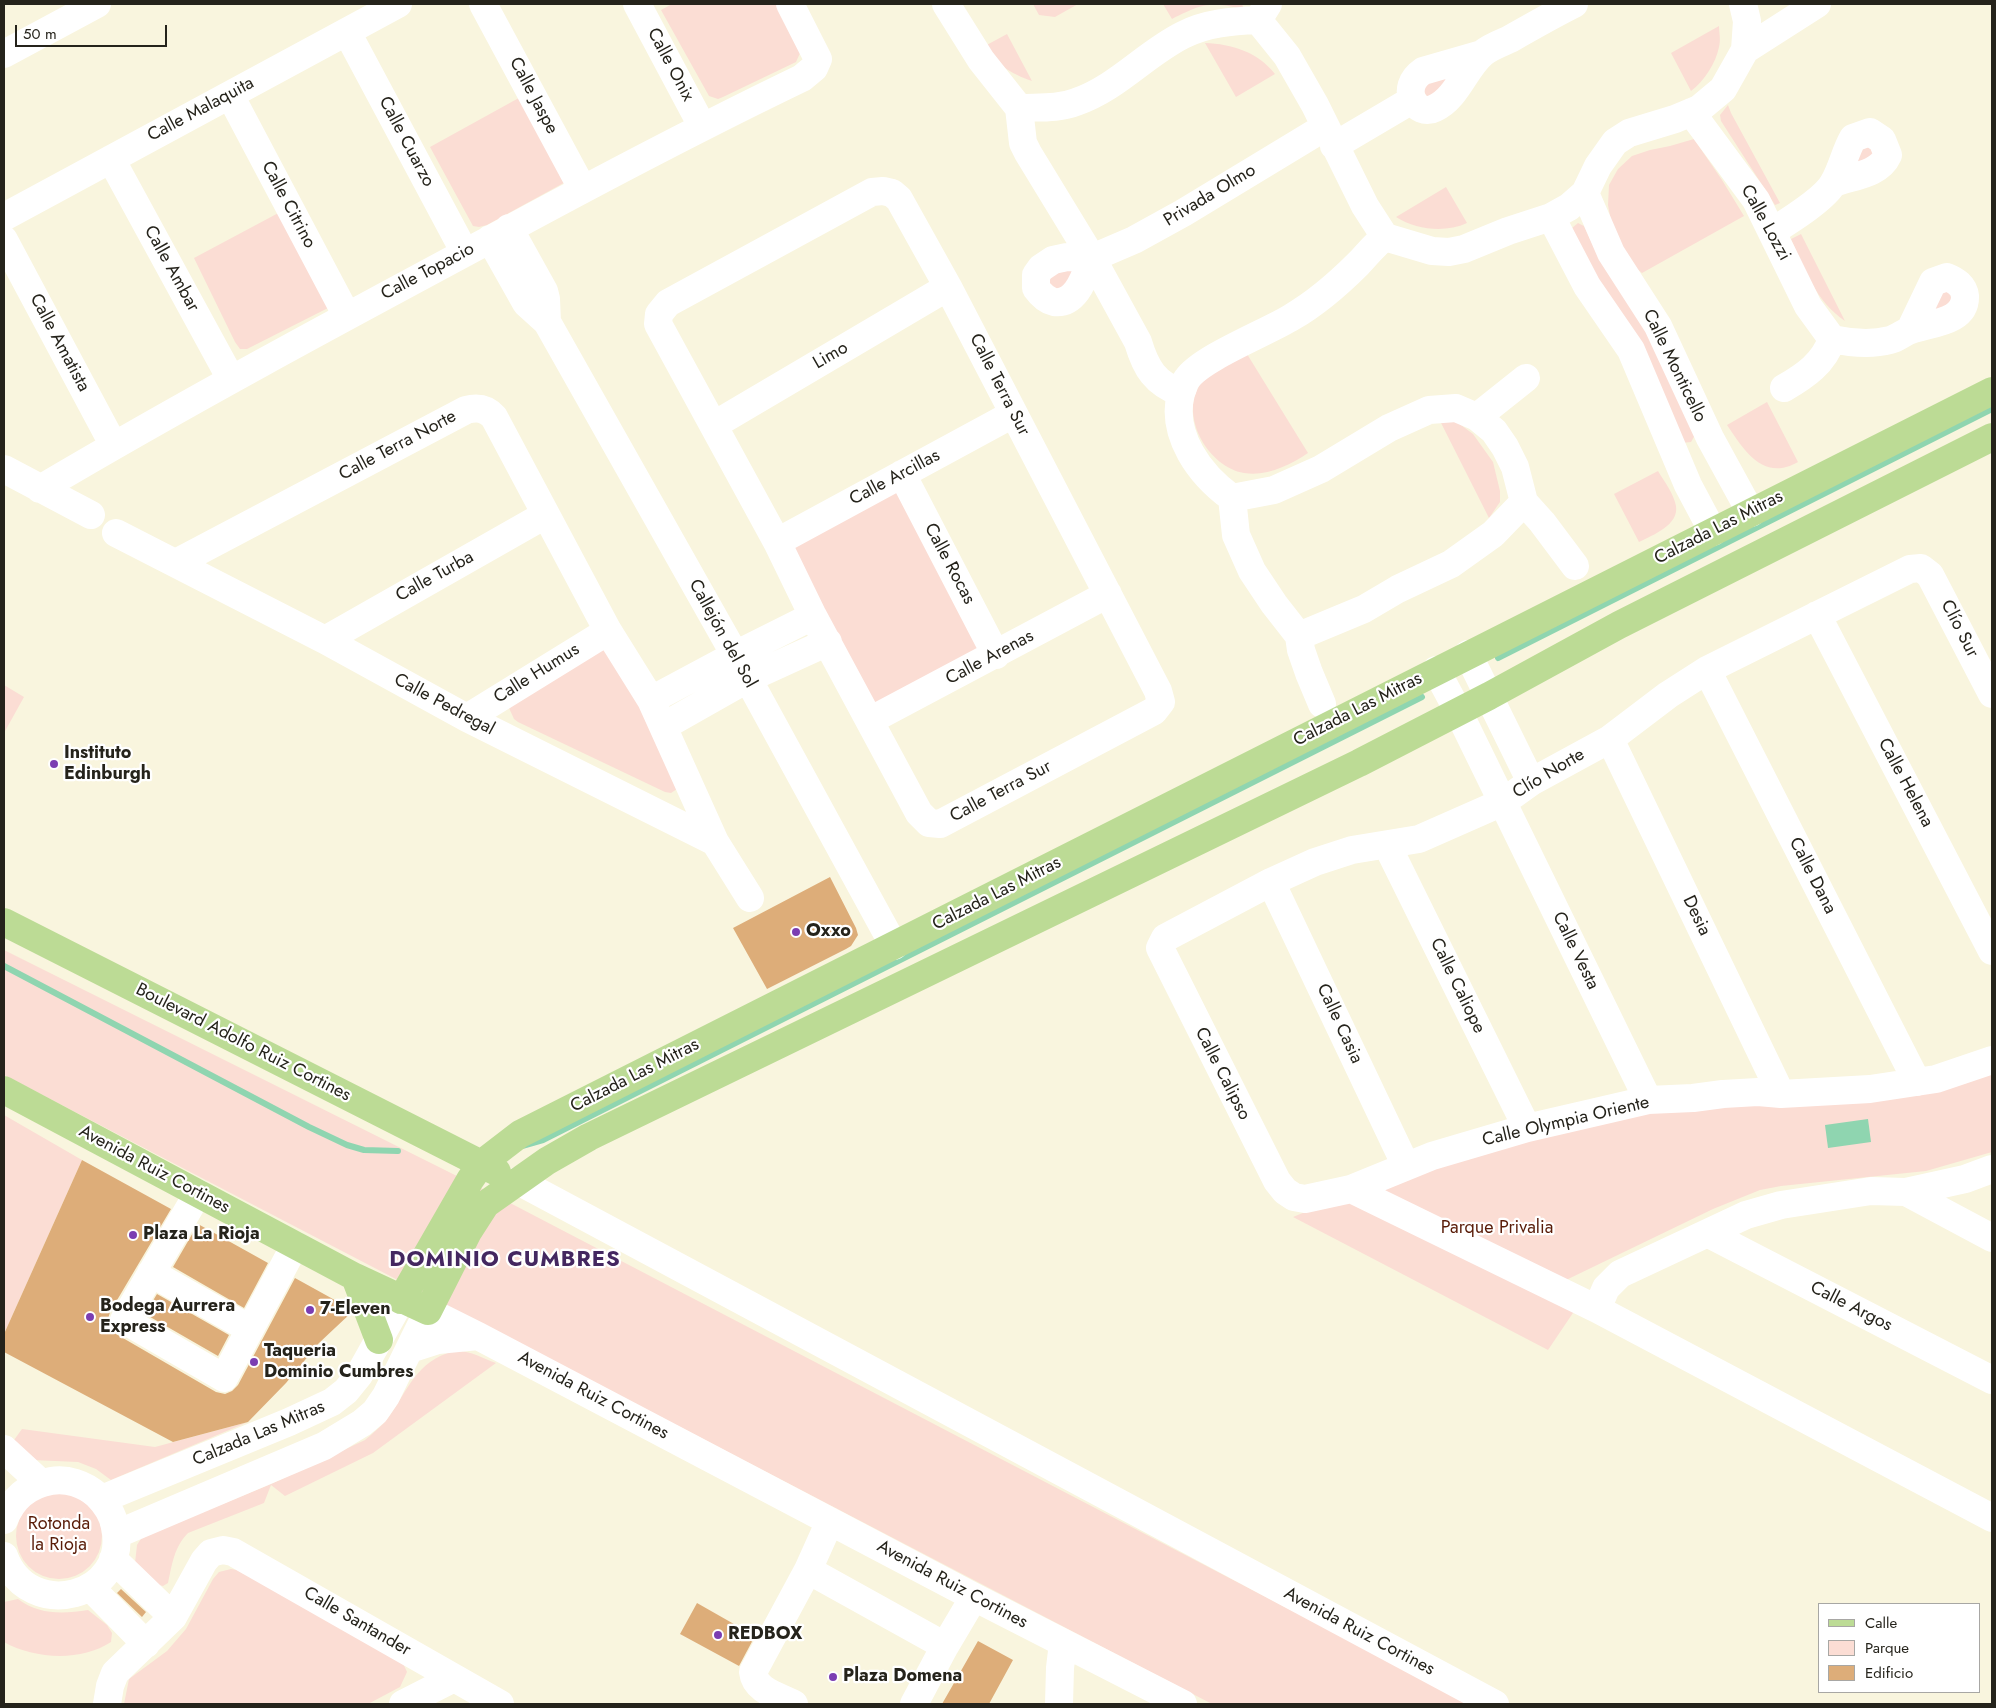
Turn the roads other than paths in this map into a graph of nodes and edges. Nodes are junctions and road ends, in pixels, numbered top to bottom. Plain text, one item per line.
1 (97, 4) edge
2 (398, 4) edge
3 (483, 4) edge
4 (638, 4) edge
5 (790, 4) edge
6 (946, 4) edge
7 (1574, 4) edge
8 (1743, 4) edge
9 (1817, 4) edge
10 (1263, 12) edge
11 (347, 32) junction
12 (1745, 50) junction
13 (4, 54) edge
14 (230, 95) junction
15 (1019, 108) junction
16 (1691, 112) junction
17 (702, 126) junction
18 (1330, 137) junction
19 (111, 159) junction
20 (1834, 183) dead end
21 (582, 188) junction
22 (1568, 206) junction
23 (4, 217) edge
24 (1773, 231) junction
25 (499, 234) junction
26 (1385, 237) junction
27 (4, 240) edge
28 (465, 252) junction
29 (1092, 258) junction
30 (948, 287) junction
31 (347, 316) junction
32 (1910, 330) dead end
33 (1832, 339) junction
34 (1526, 378) dead end
35 (231, 379) junction
36 (1784, 388) dead end
37 (1992, 391) edge
38 (1181, 393) junction
39 (1013, 414) junction
40 (1477, 417) junction
41 (714, 425) junction
42 (1992, 437) edge
43 (114, 446) junction
44 (4, 469) edge
45 (902, 474) junction
46 (40, 490) junction
47 (1232, 498) junction
48 (1524, 502) junction
49 (1751, 513) junction
50 (545, 515) junction
51 (91, 516) dead end
52 (116, 532) dead end
53 (1713, 532) junction
54 (777, 542) junction
55 (176, 563) junction
56 (1575, 566) dead end
57 (1921, 568) joint
58 (1108, 594) junction
59 (1817, 615) junction
60 (813, 616) junction
61 (608, 631) junction
62 (1299, 636) junction
63 (325, 640) junction
64 (828, 642) junction
65 (1468, 654) junction
66 (735, 655) junction
67 (996, 655) junction
68 (1436, 670) junction
69 (1707, 670) junction
70 (747, 679) junction
71 (1992, 694) edge
72 (1489, 696) junction
73 (650, 700) junction
74 (1322, 704) dead end
75 (1458, 711) junction
76 (467, 718) junction
77 (870, 720) junction
78 (664, 726) junction
79 (1610, 739) junction
80 (1531, 782) junction
81 (1503, 802) junction
82 (716, 842) junction
83 (1387, 845) junction
84 (1271, 882) junction
85 (750, 898) dead end
86 (4, 922) edge
87 (1160, 944) joint
88 (894, 946) junction
89 (1992, 951) edge
90 (1992, 1060) edge
91 (1917, 1082) junction
92 (4, 1090) edge
93 (1781, 1094) junction
94 (1648, 1100) junction
95 (1527, 1128) junction
96 (481, 1164) junction
97 (1406, 1166) junction
98 (1992, 1170) edge
99 (518, 1182) junction
100 (1351, 1189) junction
101 (1906, 1192) junction
102 (198, 1193) junction
103 (1294, 1197) joint
104 (1709, 1234) junction
105 (1992, 1238) edge
106 (294, 1244) junction
107 (152, 1273) junction
108 (355, 1277) junction
109 (401, 1300) junction
110 (1597, 1309) junction
111 (428, 1311) junction
112 (250, 1329) junction
113 (478, 1336) junction
114 (374, 1349) junction
115 (410, 1349) junction
116 (397, 1376) junction
117 (1992, 1380) edge
118 (289, 1422) junction
119 (4, 1449) edge
120 (302, 1456) junction
121 (194, 1461) junction
122 (41, 1483) junction
123 (209, 1495) junction
124 (102, 1500) junction
125 (6, 1509) edge
126 (1992, 1518) edge
127 (830, 1521) junction
128 (115, 1547) junction
129 (4, 1556) edge
130 (808, 1570) junction
131 (11, 1586) edge
132 (90, 1587) junction
133 (974, 1597) junction
134 (173, 1617) junction
135 (1063, 1643) junction
136 (146, 1644) junction
137 (945, 1646) junction
138 (454, 1678) junction
139 (108, 1704) edge
140 (403, 1704) edge
141 (500, 1704) edge
142 (794, 1704) edge
143 (914, 1704) edge
144 (1060, 1704) edge
145 (1183, 1704) edge
146 (1495, 1704) edge

1 - 13 street
2 - 11 street, Calle Malaquita
3 - 21 street, Calle Jaspe
4 - 17 street, Calle Onix
5 - 17 street, Calle Topacio
6 - 15 street
7 - 18 street, Privada Olmo
8 - 12 street
9 - 12 street
10 - 15 street
10 - 18 street
11 - 14 street, Calle Malaquita
11 - 28 street, Calle Cuarzo
12 - 16 street
14 - 19 street, Calle Malaquita
14 - 31 street, Calle Citrino
15 - 29 street
16 - 22 street
16 - 24 street, Calle Lozzi
17 - 21 street, Calle Topacio
18 - 26 street
18 - 29 street, Privada Olmo
19 - 23 street, Calle Malaquita
19 - 35 street, Calle Ambar
20 - 24 street
21 - 25 street, Calle Topacio
22 - 26 street
22 - 49 street, Calle Monticello
22 - 53 street, Calle Monticello
24 - 33 street, Calle Lozzi
25 - 28 street, Calle Topacio
25 - 66 street, Callejón del Sol
26 - 38 street
27 - 43 street, Calle Amatista
28 - 31 street, Calle Topacio
29 - 38 street
30 - 39 street, Calle Terra Sur
30 - 41 street, Limo
30 - 41 street, Calle Terra Sur
31 - 35 street, Calle Topacio
32 - 33 street
33 - 36 street
34 - 40 street
35 - 43 street, Calle Topacio
37 - 49 main road, Calzada Las Mitras
38 - 47 street
39 - 45 street, Calle Arcillas
39 - 58 street, Calle Terra Sur
40 - 47 street
40 - 48 street
41 - 54 street, Calle Terra Sur
42 - 72 main road, Calzada Las Mitras
43 - 46 street, Calle Topacio
44 - 46 street
45 - 54 street, Calle Arcillas
45 - 67 street, Calle Rocas
46 - 51 street
47 - 62 street
48 - 56 street
48 - 62 street
49 - 53 main road, Calzada Las Mitras
50 - 55 street, Calle Terra Norte
50 - 61 street, Calle Terra Norte
50 - 63 street, Calle Turba
52 - 55 street, Calle Pedregal
53 - 65 main road, Calzada Las Mitras
54 - 60 street, Calle Terra Sur
55 - 63 street, Calle Pedregal
57 - 59 street, Clío Norte
57 - 71 street, Clío Sur
58 - 67 street, Calle Arenas
58 - 77 street, Calle Terra Sur
59 - 69 street, Clío Norte
59 - 89 street, Calle Helena
60 - 64 street, Calle Terra Sur
60 - 66 street
61 - 73 street, Calle Terra Norte
61 - 76 street, Calle Humus
62 - 74 street
63 - 76 street, Calle Pedregal
64 - 70 street
64 - 77 street, Calle Terra Sur
65 - 68 main road, Calzada Las Mitras
65 - 72 street
66 - 70 street, Callejón del Sol
66 - 73 street
67 - 77 street, Calle Arenas
68 - 75 street, Calle Vesta
68 - 88 main road, Calzada Las Mitras
69 - 79 street, Clío Norte
69 - 91 street, Calle Dana
70 - 78 street
70 - 88 street, Callejón del Sol
72 - 75 main road, Calzada Las Mitras
72 - 80 street
73 - 78 street, Calle Terra Norte
75 - 81 street, Calle Vesta
75 - 99 main road, Calzada Las Mitras
76 - 82 street, Calle Pedregal
78 - 82 street, Calle Terra Norte
79 - 80 street, Clío Norte
79 - 93 street, Desia
80 - 81 street, Clío Norte
81 - 83 street, Clío Norte
81 - 94 street, Calle Vesta
82 - 85 street, Calle Terra Norte
83 - 84 street, Clío Norte
83 - 95 street, Calle Caliope
84 - 87 street, Clío Norte
84 - 97 street, Calle Casia
86 - 96 main road, Boulevard Adolfo Ruiz Cortines
87 - 103 street, Calle Calipso
88 - 96 main road, Calzada Las Mitras
90 - 91 street, Calle Olympia Oriente
91 - 93 street, Calle Olympia Oriente
92 - 102 main road, Avenida Ruiz Cortines
93 - 94 street, Calle Olympia Oriente
94 - 95 street, Calle Olympia Oriente
95 - 97 street, Calle Olympia Oriente
96 - 99 main road, Avenida Ruiz Cortines
96 - 109 main road, Calzada Las Mitras
97 - 100 street, Calle Olympia Oriente
98 - 101 street
99 - 111 main road, Calzada Las Mitras
99 - 146 street, Avenida Ruiz Cortines
100 - 103 street, Calle Olympia Oriente
100 - 110 street
101 - 104 street
101 - 105 street
102 - 106 main road, Avenida Ruiz Cortines
102 - 107 street
104 - 110 street
104 - 117 street, Calle Argos
106 - 108 main road, Avenida Ruiz Cortines
106 - 112 street
107 - 112 street
107 - 112 street
108 - 109 main road, Avenida Ruiz Cortines
108 - 114 main road
109 - 111 main road, Avenida Ruiz Cortines
109 - 114 street, Calzada Las Mitras
110 - 126 street
111 - 113 street, Avenida Ruiz Cortines
111 - 115 street, Calzada Las Mitras
113 - 115 street
113 - 127 street, Avenida Ruiz Cortines
114 - 116 street
114 - 118 street, Calzada Las Mitras
115 - 116 street, Calzada Las Mitras
116 - 120 street, Calzada Las Mitras
118 - 120 street
118 - 121 street, Calzada Las Mitras
119 - 122 street
120 - 123 street, Calzada Las Mitras
121 - 123 street
121 - 124 street, Calzada Las Mitras
122 - 124 street
122 - 125 street
123 - 128 street, Calzada Las Mitras
124 - 128 street
127 - 130 street
127 - 133 street, Avenida Ruiz Cortines
128 - 132 street
128 - 134 street
129 - 131 street
130 - 137 street
130 - 142 street
131 - 132 street
132 - 136 street
133 - 135 street, Avenida Ruiz Cortines
133 - 137 street
134 - 136 street
134 - 138 street, Calle Santander
135 - 144 street
135 - 145 street, Avenida Ruiz Cortines
136 - 139 street
137 - 143 street
138 - 140 street
138 - 141 street, Calle Santander

